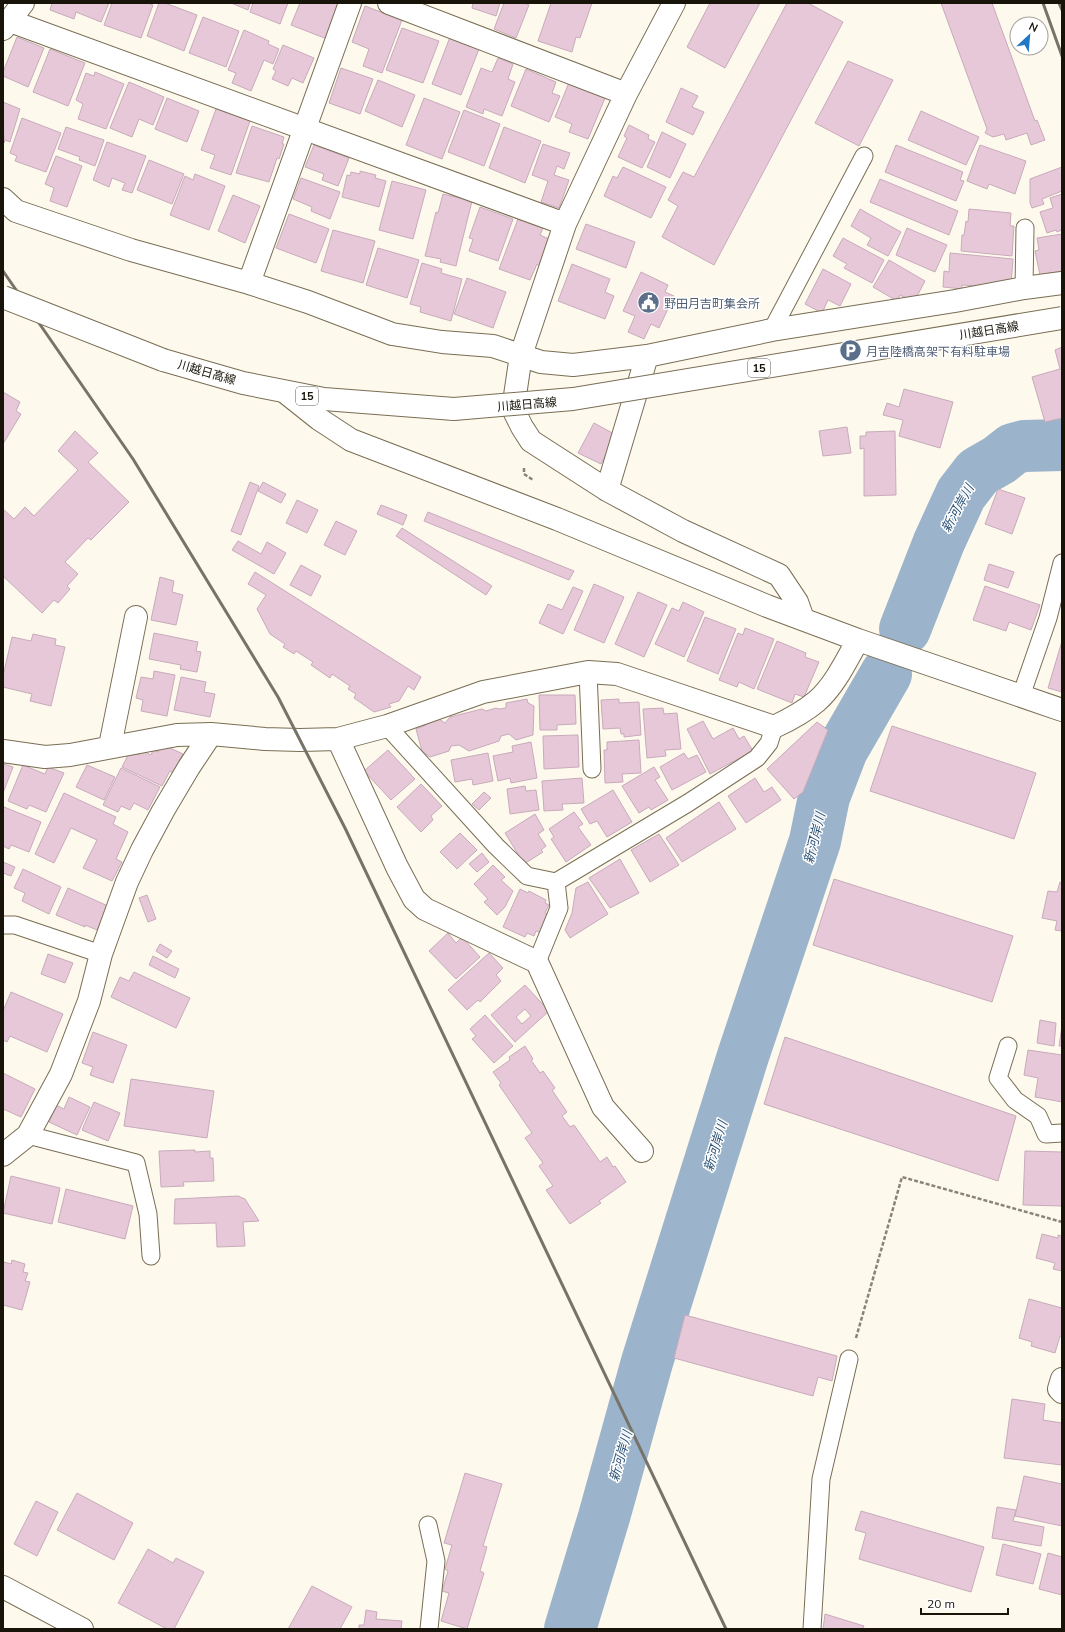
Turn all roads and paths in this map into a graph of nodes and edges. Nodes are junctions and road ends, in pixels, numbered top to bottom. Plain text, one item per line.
1 (23, 3) edge
2 (350, 3) edge
3 (389, 3) edge
4 (674, 3) edge
5 (6, 25) edge
6 (626, 94) junction
7 (304, 130) junction
8 (864, 156) dead end
9 (3, 199) edge
10 (565, 224) junction
11 (1025, 228) dead end
12 (249, 283) junction
13 (1062, 283) edge
14 (1024, 288) junction
15 (3, 297) edge
16 (1062, 318) edge
17 (772, 330) junction
18 (521, 355) junction
19 (647, 356) junction
20 (285, 392) junction
21 (531, 441) junction
22 (538, 484) dead end
23 (607, 490) junction
24 (1062, 563) edge
25 (136, 617) dead end
26 (803, 619) junction
27 (858, 640) junction
28 (588, 672) junction
29 (1021, 696) junction
30 (1062, 710) edge
31 (387, 726) junction
32 (774, 727) junction
33 (211, 734) junction
34 (338, 738) junction
35 (110, 746) junction
36 (3, 751) edge
37 (592, 769) dead end
38 (556, 882) junction
39 (3, 925) edge
40 (101, 954) junction
41 (537, 962) junction
42 (1008, 1046) dead end
43 (1062, 1133) edge
44 (28, 1135) junction
45 (642, 1152) dead end
46 (3, 1155) edge
47 (1062, 1222) edge
48 (151, 1256) dead end
49 (850, 1359) joint
50 (1062, 1379) edge
51 (1062, 1392) edge
52 (428, 1526) dead end
53 (3, 1587) edge
54 (82, 1629) edge
55 (429, 1629) edge
56 (812, 1629) edge

1 - 5 street
2 - 7 street
3 - 6 street
4 - 6 street
5 - 7 street
6 - 10 street
7 - 10 street
7 - 12 street
8 - 17 lane
9 - 12 street
10 - 18 street
11 - 14 lane
12 - 18 street
13 - 14 street
14 - 17 street
15 - 20 street, 川越日高線 / 15, bridge
16 - 20 street, 川越日高線 / 15, bridge
17 - 19 street
18 - 19 street
18 - 21 street
19 - 23 street
20 - 26 street
21 - 22 path
21 - 23 street
23 - 26 street
24 - 29 lane
25 - 35 street
26 - 27 street
27 - 29 street
27 - 32 street
28 - 31 street
28 - 32 street
28 - 37 lane
29 - 30 street
31 - 34 street
31 - 38 lane
32 - 38 lane
33 - 34 street
33 - 35 street
33 - 40 street
34 - 41 street
35 - 36 street
38 - 41 lane
39 - 40 lane
40 - 44 street
41 - 45 street
42 - 43 lane
44 - 46 street
44 - 48 lane
47 - 49 path
49 - 56 lane
50 - 51 street
52 - 55 lane
53 - 54 street

